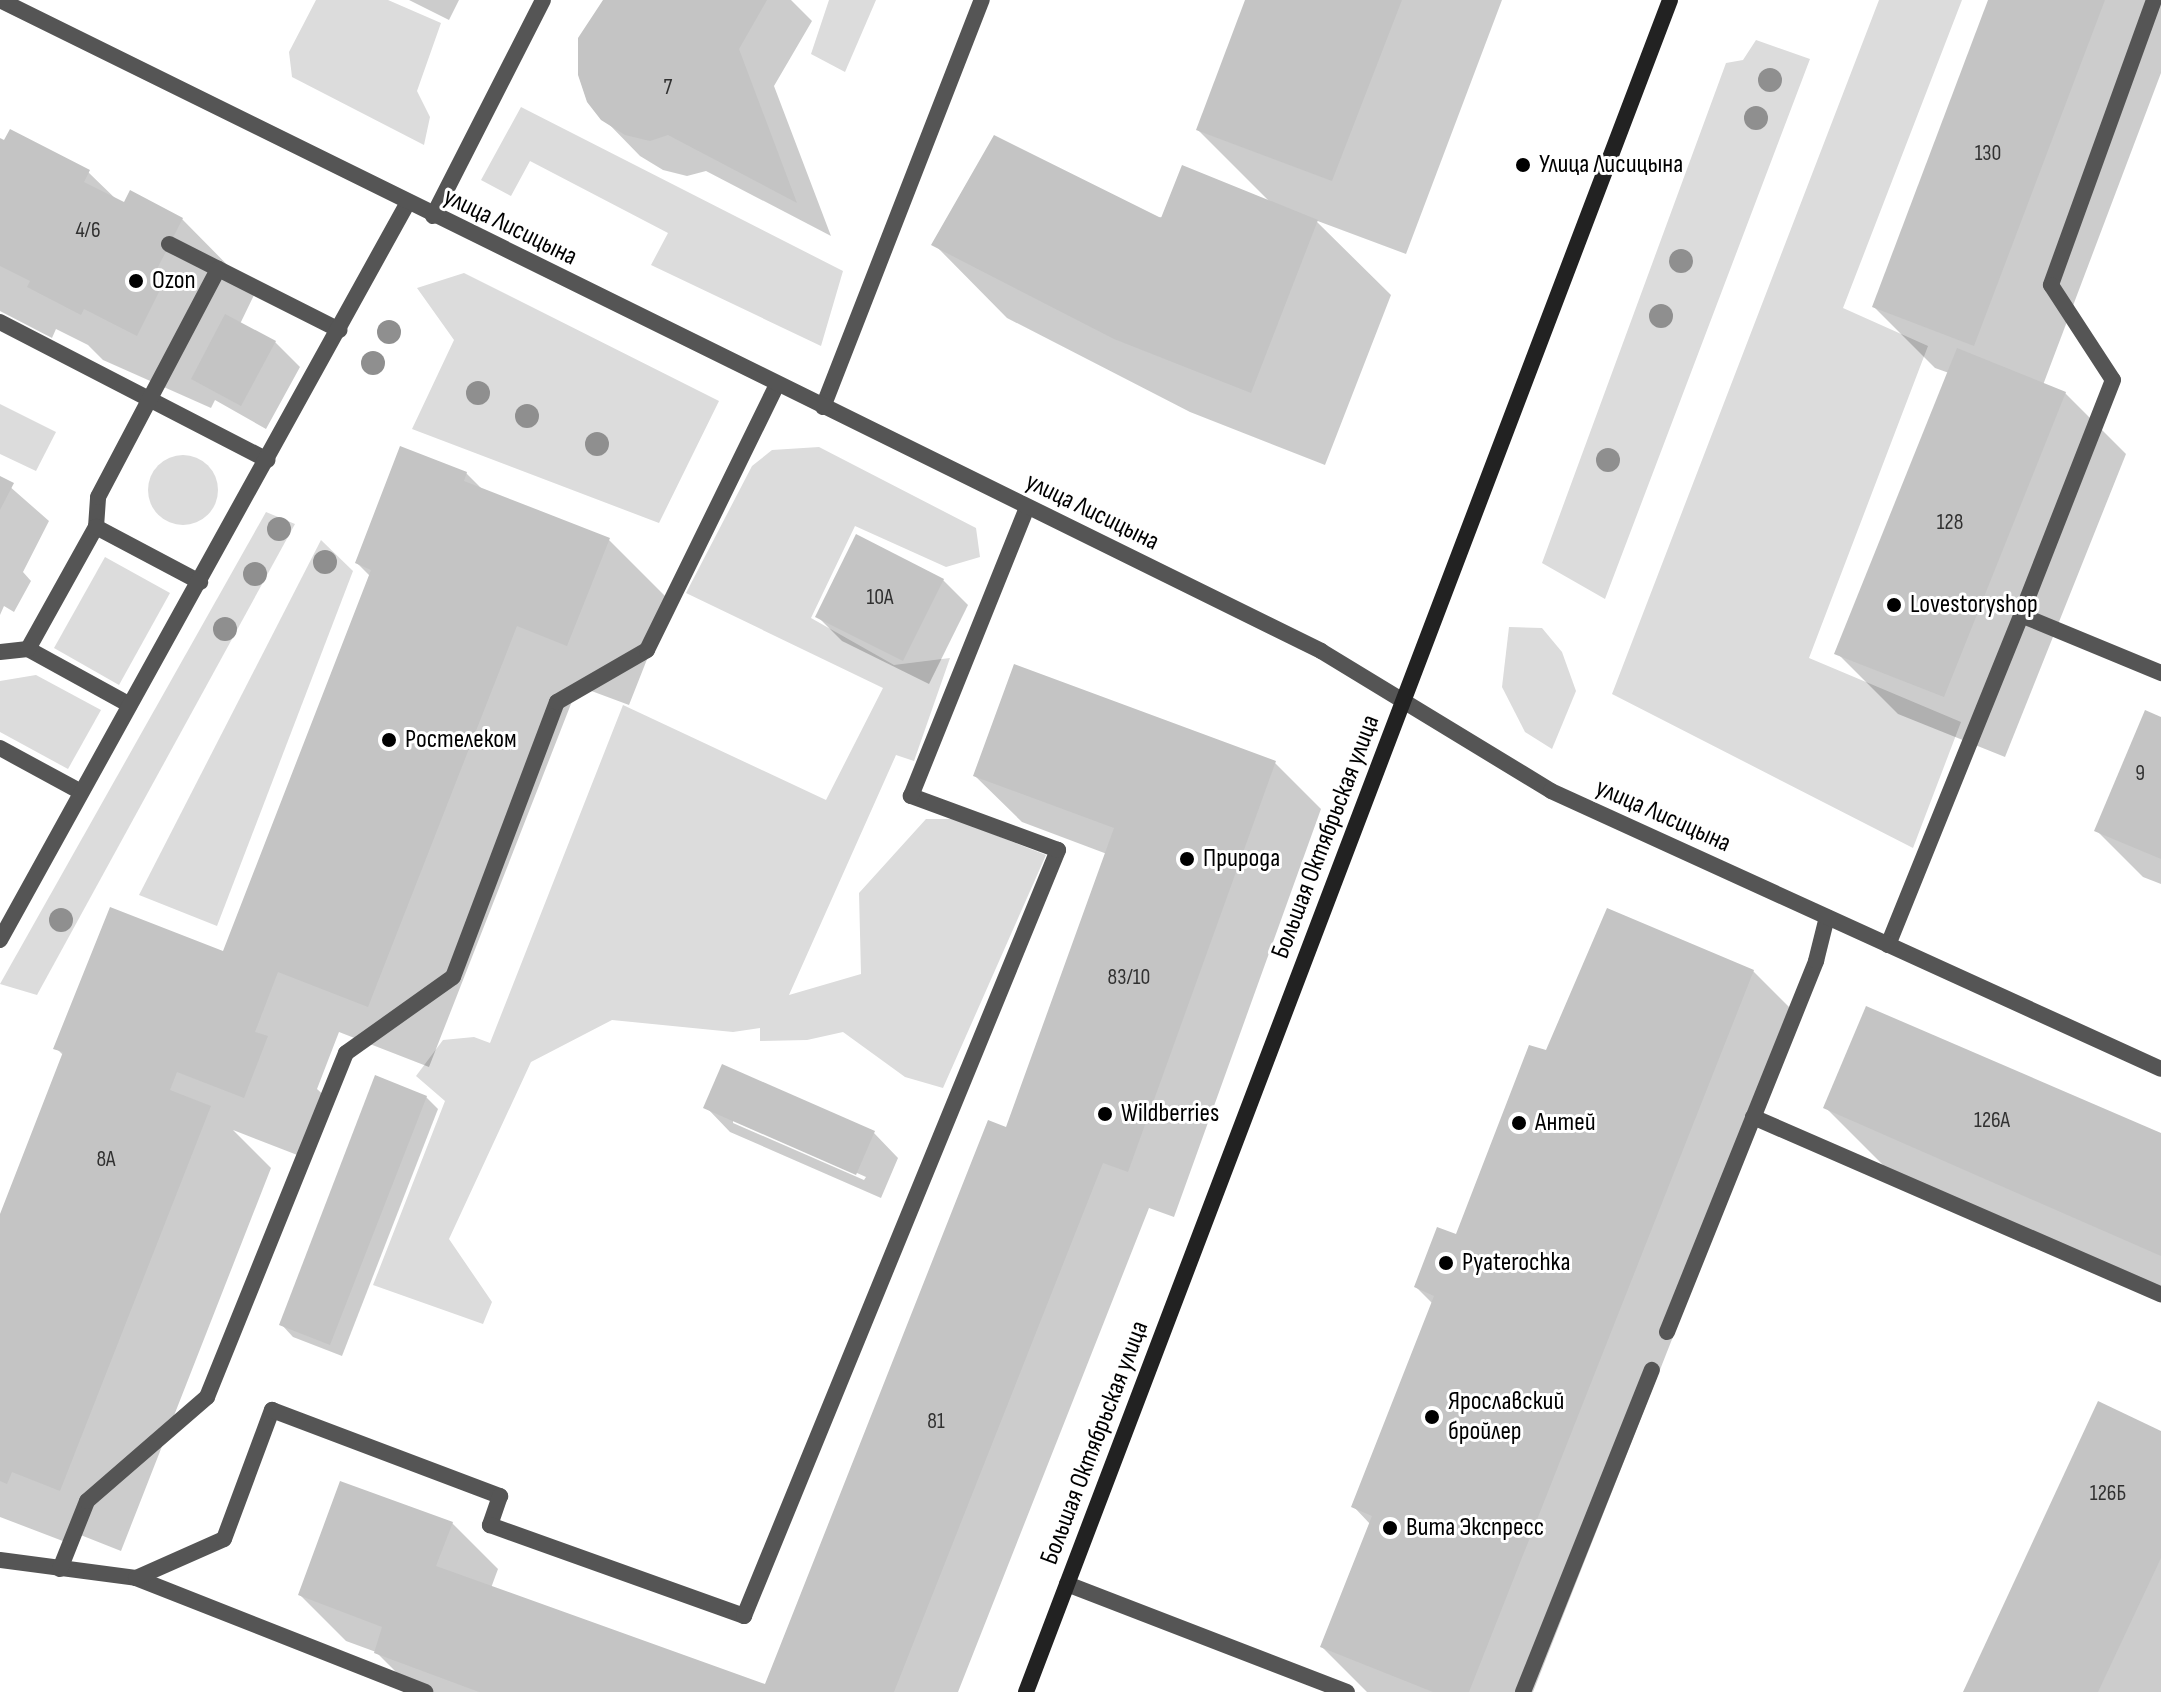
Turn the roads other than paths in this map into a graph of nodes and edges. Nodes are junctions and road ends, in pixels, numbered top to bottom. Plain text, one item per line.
1 (0, 0) edge
2 (543, 0) edge
3 (982, 0) edge
4 (1670, 0) edge
5 (2154, 0) edge
6 (407, 204) junction
7 (433, 216) junction
8 (169, 244) dead end
9 (218, 269) junction
10 (0, 322) edge
11 (339, 330) junction
12 (777, 385) junction
13 (151, 398) junction
14 (823, 407) junction
15 (267, 460) junction
16 (1027, 507) junction
17 (96, 527) junction
18 (200, 582) junction
19 (2021, 615) junction
20 (28, 649) junction
21 (0, 652) edge
22 (2161, 673) edge
23 (1404, 701) junction
24 (130, 705) junction
25 (0, 748) edge
26 (81, 792) junction
27 (1827, 917) junction
28 (0, 940) edge
29 (1888, 945) junction
30 (2161, 1069) edge
31 (1753, 1117) junction
32 (2161, 1294) edge
33 (1667, 1332) dead end
34 (1652, 1370) dead end
35 (0, 1560) edge
36 (60, 1569) junction
37 (136, 1578) junction
38 (1067, 1584) junction
39 (425, 1692) edge
40 (1026, 1692) edge
41 (1347, 1692) edge
42 (1523, 1692) edge

1 - 6 street, улица Лисицына
2 - 7 street
3 - 14 street
4 - 23 main road, Большая Октябрьская улица
5 - 19 street
6 - 7 street, улица Лисицына
6 - 11 street
7 - 12 street, улица Лисицына
8 - 9 street
9 - 11 street
9 - 13 street
10 - 13 street
11 - 15 street
12 - 14 street, улица Лисицына
12 - 36 street
13 - 15 street
13 - 17 street
14 - 16 street, улица Лисицына
15 - 18 street
16 - 23 street, улица Лисицына
16 - 37 street
17 - 18 street
17 - 20 street
18 - 24 street
19 - 22 street
19 - 29 street
20 - 21 street
20 - 24 street
23 - 27 street, улица Лисицына
23 - 38 main road, Большая Октябрьская улица
24 - 26 street
25 - 26 street
26 - 28 street
27 - 29 street, улица Лисицына
27 - 31 street
29 - 30 street, улица Лисицына
31 - 32 street
31 - 33 street
34 - 42 street
35 - 36 street
36 - 37 street
37 - 39 street
38 - 40 main road, Большая Октябрьская улица
38 - 41 street

